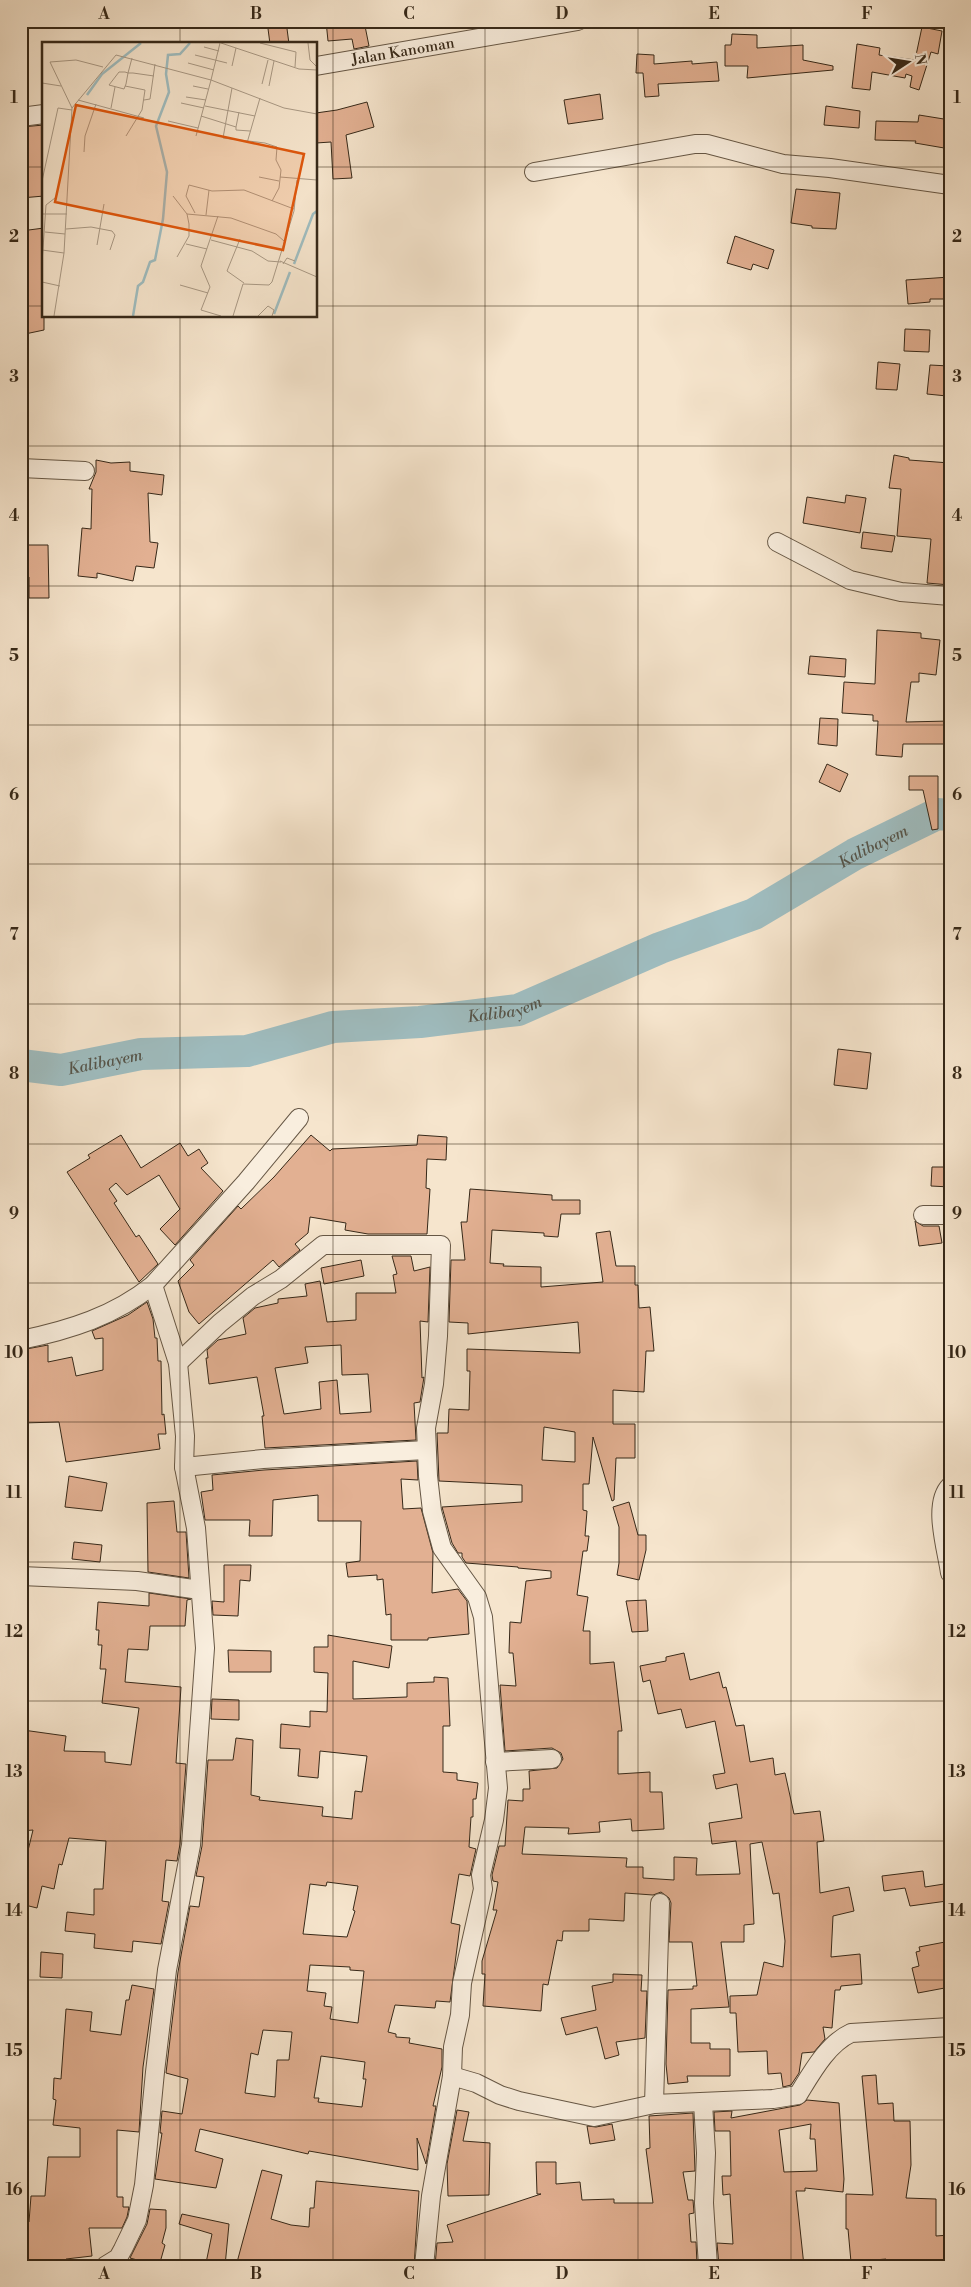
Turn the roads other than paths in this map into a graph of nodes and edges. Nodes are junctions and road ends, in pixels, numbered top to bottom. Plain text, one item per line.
1 (578, 21) edge
2 (318, 66) edge
3 (42, 114) edge
4 (21, 117) edge
5 (534, 172) dead end
6 (950, 185) edge
7 (21, 468) edge
8 (85, 471) dead end
9 (777, 542) dead end
10 (950, 596) edge
11 (298, 1118) dead end
12 (923, 1215) dead end
13 (950, 1215) edge
14 (153, 1285) junction
15 (21, 1340) edge
16 (178, 1363) junction
17 (426, 1450) junction
18 (184, 1467) junction
19 (950, 1486) edge
20 (950, 1573) edge
21 (21, 1576) edge
22 (200, 1590) junction
23 (552, 1759) dead end
24 (495, 1762) junction
25 (660, 1903) dead end
26 (944, 2028) edge
27 (452, 2076) junction
28 (703, 2103) junction
29 (654, 2104) junction
30 (115, 2263) edge
31 (424, 2266) edge
32 (708, 2266) edge

1 - 2 street, Jalan Kanoman
3 - 4 street
5 - 6 street
7 - 8 street
9 - 10 street
11 - 14 street
12 - 13 street
14 - 15 street
14 - 16 street
16 - 17 street
16 - 18 street
17 - 18 street
17 - 24 street
18 - 22 street
19 - 20 street
21 - 22 street
22 - 30 street
23 - 24 street
24 - 27 street
25 - 29 street
26 - 28 street
27 - 29 street
27 - 31 street
28 - 29 street
28 - 32 street

